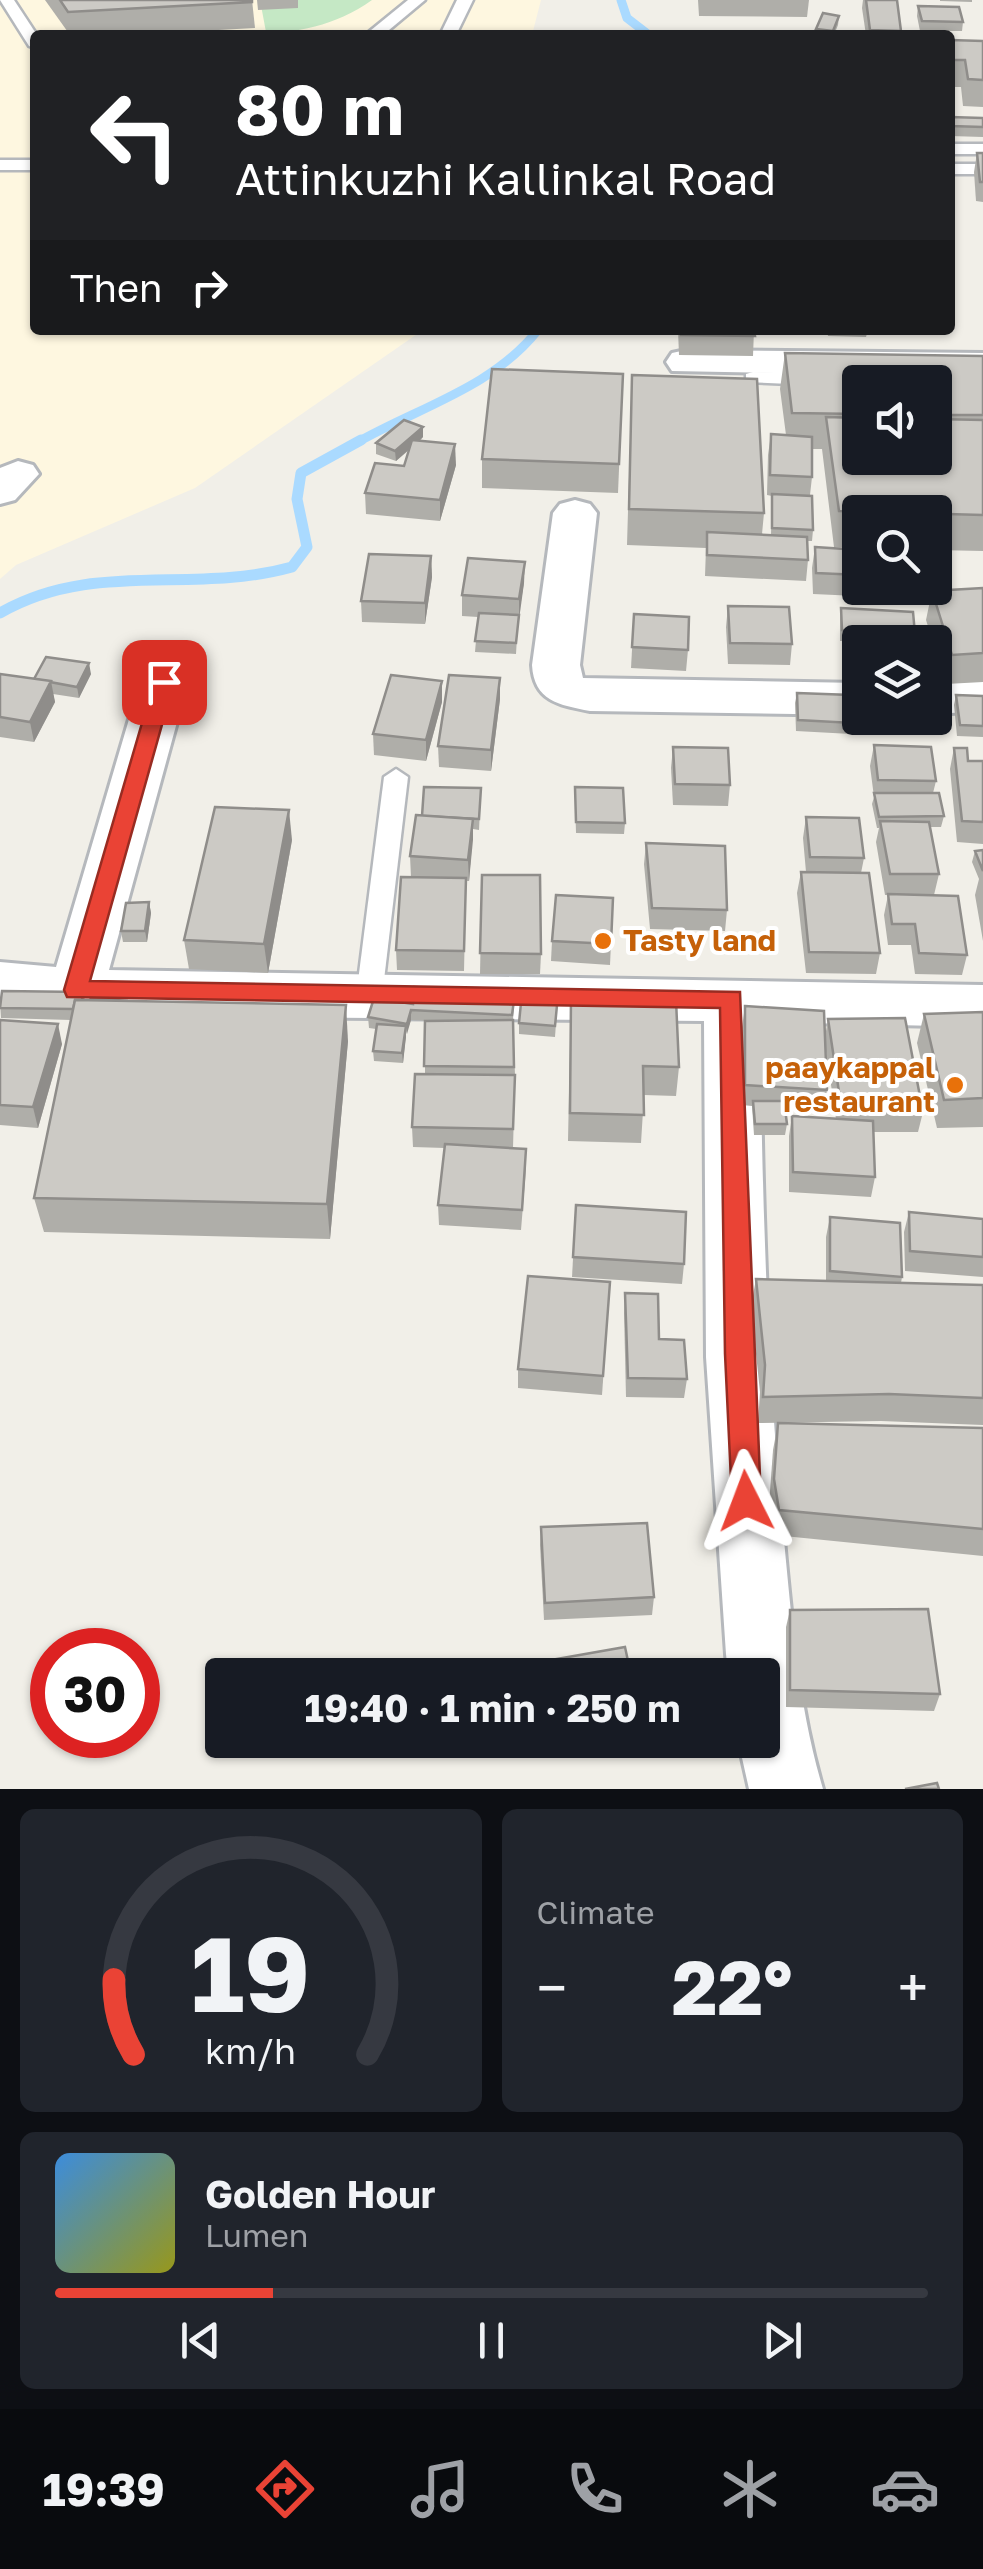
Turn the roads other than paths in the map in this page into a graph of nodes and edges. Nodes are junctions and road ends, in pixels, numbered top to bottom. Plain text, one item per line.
1 (6, 0) edge
2 (417, 0) edge
3 (466, 0) edge
4 (379, 30) edge
5 (451, 30) edge
6 (30, 36) edge
7 (955, 149) edge
8 (983, 149) edge
9 (0, 165) edge
10 (30, 165) edge
11 (955, 169) edge
12 (983, 169) edge
13 (686, 362) dead end
14 (983, 364) edge
15 (753, 378) edge
16 (983, 382) edge
17 (575, 513) dead end
18 (164, 682) dead end
19 (983, 695) edge
20 (952, 697) edge
21 (842, 698) edge
22 (396, 778) dead end
23 (0, 983) edge
24 (76, 990) junction
25 (369, 998) junction
26 (732, 999) junction
27 (983, 1006) edge
28 (786, 1789) edge

1 - 6 lane
2 - 4 lane
3 - 5 lane
7 - 8 lane
9 - 10 lane
11 - 12 lane
13 - 14 street
15 - 16 lane
17 - 21 street
18 - 24 street
19 - 20 street
22 - 25 lane
23 - 24 street
24 - 25 street
25 - 26 street
26 - 27 street
26 - 28 street

